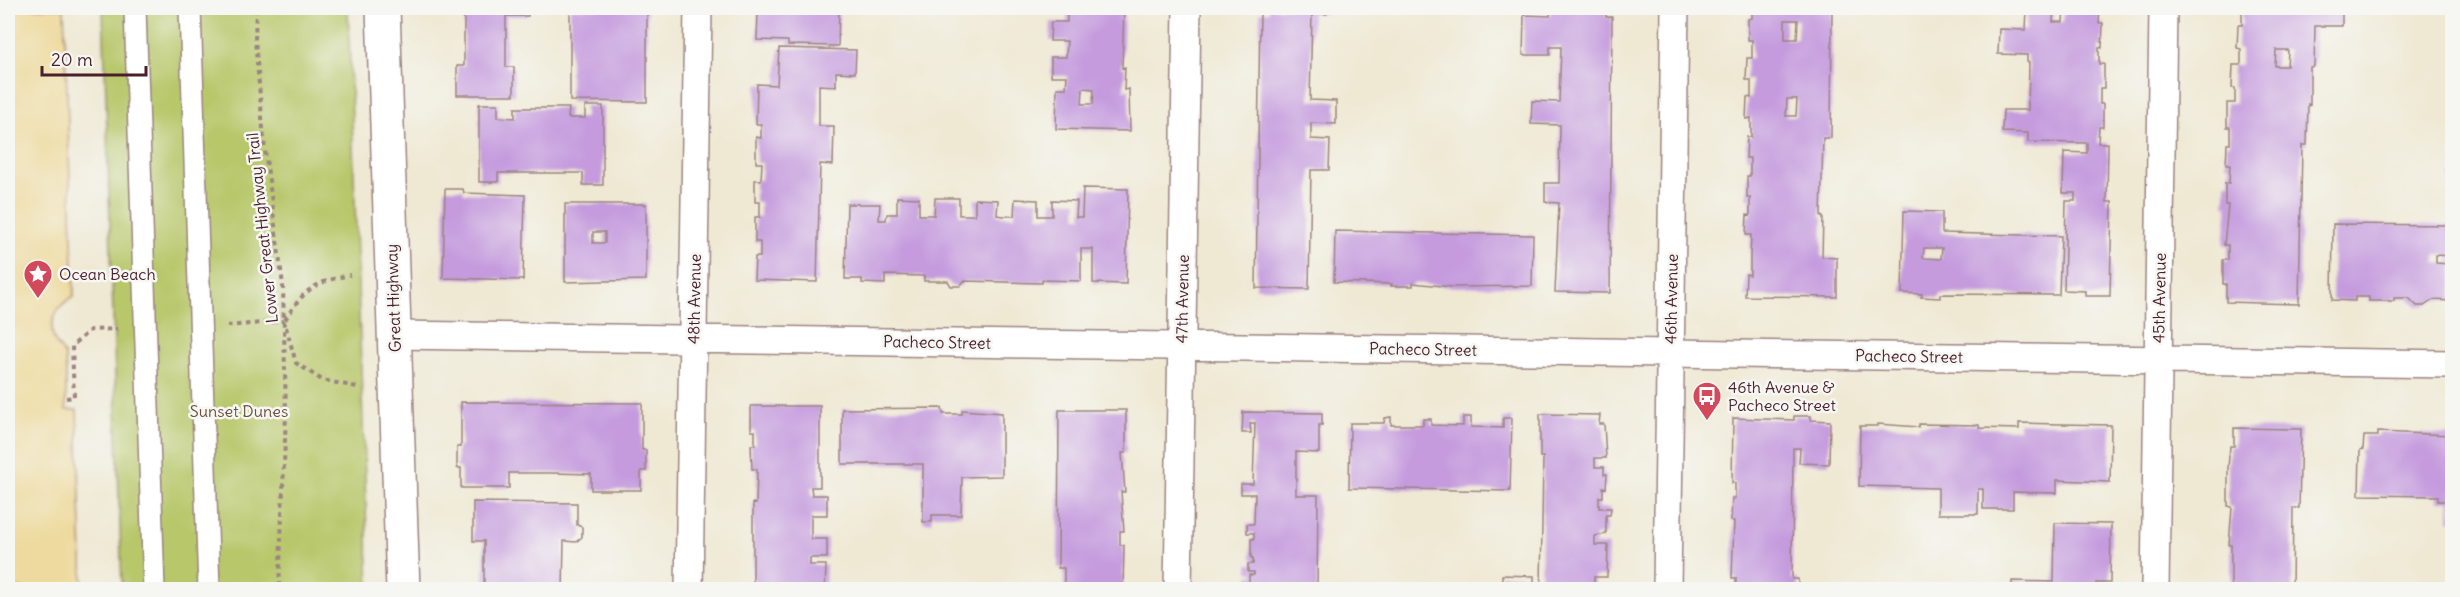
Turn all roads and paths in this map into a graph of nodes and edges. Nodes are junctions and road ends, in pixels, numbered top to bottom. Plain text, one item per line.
1 (135, 8) edge
2 (190, 8) edge
3 (256, 8) edge
4 (383, 8) edge
5 (698, 8) edge
6 (1186, 8) edge
7 (1675, 8) edge
8 (2163, 8) edge
9 (350, 274) dead end
10 (285, 321) junction
11 (90, 330) dead end
12 (394, 334) junction
13 (693, 339) junction
14 (1182, 346) junction
15 (1670, 352) junction
16 (2158, 360) junction
17 (2452, 364) edge
18 (357, 387) dead end
19 (66, 398) dead end
20 (154, 590) edge
21 (209, 590) edge
22 (279, 590) edge
23 (403, 590) edge
24 (689, 590) edge
25 (1178, 590) edge
26 (1667, 590) edge
27 (2155, 590) edge

1 - 20 street
2 - 21 street
3 - 10 path, Lower Great Highway Trail
4 - 12 street, Great Highway
5 - 13 street, 48th Avenue
6 - 14 street, 47th Avenue
7 - 15 street, 46th Avenue
8 - 16 street, 45th Avenue
9 - 10 path
10 - 18 path
10 - 22 path, Lower Great Highway Trail
11 - 19 path
12 - 13 street, Pacheco Street
12 - 23 street, Great Highway
13 - 14 street, Pacheco Street
13 - 24 street, 48th Avenue
14 - 15 street, Pacheco Street
14 - 25 street, 47th Avenue
15 - 16 street, Pacheco Street
15 - 26 street, 46th Avenue
16 - 17 street, Pacheco Street
16 - 27 street, 45th Avenue

